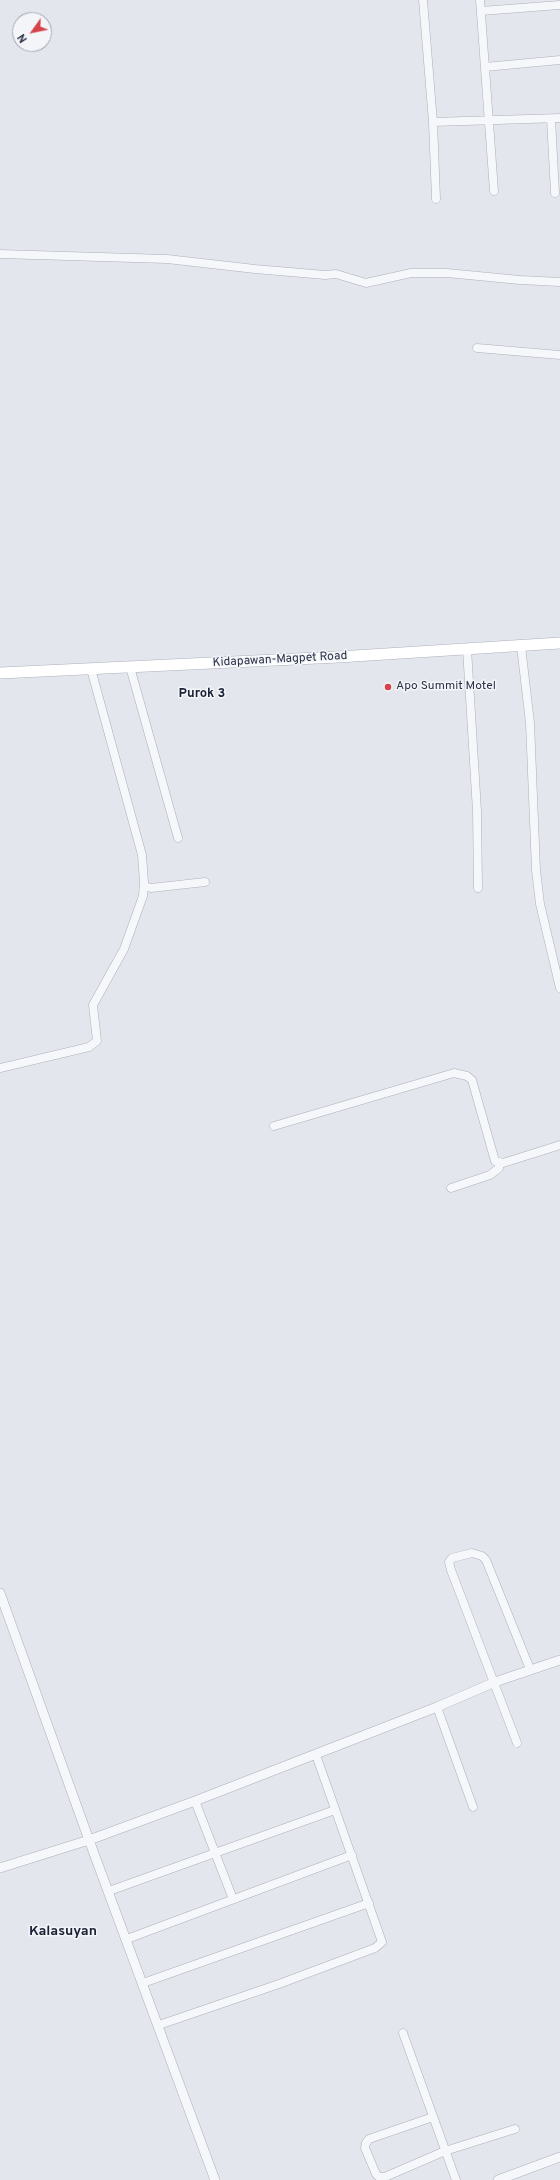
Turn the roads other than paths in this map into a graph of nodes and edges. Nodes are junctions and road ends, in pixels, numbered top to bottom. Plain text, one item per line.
1 (423, 0) edge
2 (480, 0) edge
3 (560, 5) edge
4 (481, 11) junction
5 (560, 60) edge
6 (485, 67) junction
7 (560, 118) edge
8 (551, 119) junction
9 (490, 121) junction
10 (433, 122) junction
11 (494, 191) dead end
12 (554, 193) dead end
13 (436, 199) dead end
14 (0, 254) edge
15 (560, 282) edge
16 (477, 348) dead end
17 (560, 355) edge
18 (560, 644) edge
19 (521, 646) junction
20 (467, 650) junction
21 (130, 667) junction
22 (91, 669) junction
23 (0, 673) edge
24 (178, 838) dead end
25 (205, 882) dead end
26 (144, 886) junction
27 (478, 888) dead end
28 (556, 963) edge
29 (560, 988) edge
30 (0, 1068) edge
31 (274, 1126) dead end
32 (560, 1145) edge
33 (498, 1164) junction
34 (451, 1188) dead end
35 (0, 1593) edge
36 (560, 1660) edge
37 (530, 1669) junction
38 (495, 1682) junction
39 (437, 1707) junction
40 (517, 1744) dead end
41 (316, 1755) junction
42 (195, 1801) junction
43 (473, 1808) dead end
44 (335, 1810) junction
45 (89, 1840) junction
46 (216, 1853) junction
47 (352, 1856) junction
48 (0, 1868) edge
49 (109, 1891) junction
50 (234, 1899) junction
51 (369, 1903) junction
52 (127, 1939) junction
53 (143, 1983) junction
54 (159, 2025) junction
55 (403, 2033) dead end
56 (433, 2117) junction
57 (515, 2129) dead end
58 (445, 2152) junction
59 (560, 2158) edge
60 (215, 2180) edge
61 (456, 2180) edge
62 (498, 2180) edge

1 - 10 street
2 - 4 street
3 - 4 street
4 - 6 street
5 - 6 street
6 - 9 street
7 - 8 street
8 - 9 street
8 - 12 street
9 - 10 street
9 - 11 street
10 - 13 street
14 - 15 street
16 - 17 street
18 - 19 main road, Kidapawan-Magpet Road
19 - 20 main road, Kidapawan-Magpet Road
19 - 28 street
20 - 21 main road, Kidapawan-Magpet Road
20 - 27 street
21 - 22 main road, Kidapawan-Magpet Road
21 - 24 street
22 - 23 main road, Kidapawan-Magpet Road
22 - 26 street
25 - 26 street
26 - 30 street
28 - 29 street
31 - 33 street
32 - 33 street
33 - 34 street
35 - 45 street
36 - 37 street
37 - 38 street
37 - 38 street
38 - 39 street
38 - 40 street
39 - 41 street
39 - 43 street
41 - 42 street
41 - 44 street
42 - 45 street
42 - 46 street
44 - 46 street
44 - 47 street
45 - 48 street
45 - 49 street
46 - 49 street
46 - 50 street
47 - 50 street
47 - 51 street
49 - 52 street
50 - 52 street
51 - 53 street
51 - 54 street
52 - 53 street
53 - 54 street
54 - 60 street
55 - 56 street
56 - 58 street
56 - 58 street
57 - 58 street
58 - 61 street
59 - 62 street

